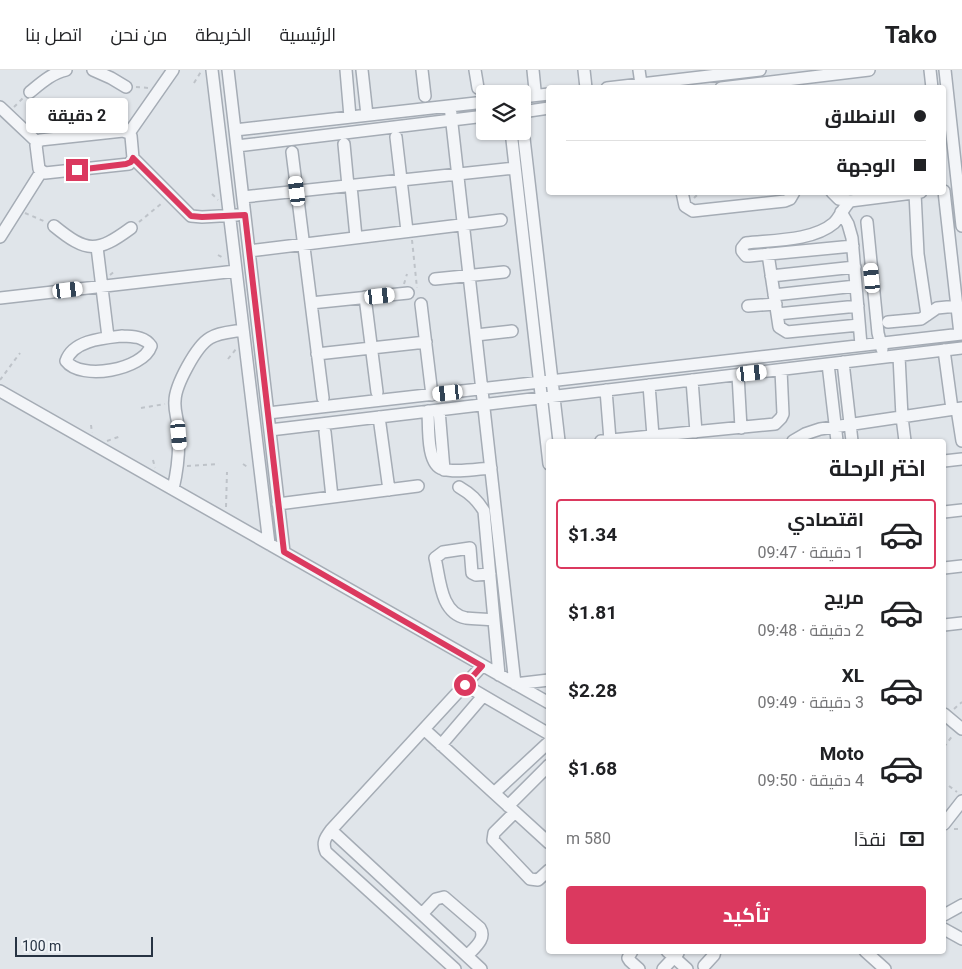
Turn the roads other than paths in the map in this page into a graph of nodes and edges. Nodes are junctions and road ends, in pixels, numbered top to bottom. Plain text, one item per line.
1 (66, 70) edge
2 (93, 70) edge
3 (173, 70) edge
4 (212, 70) edge
5 (228, 70) edge
6 (346, 70) edge
7 (362, 70) edge
8 (422, 70) edge
9 (476, 70) edge
10 (532, 70) edge
11 (584, 70) edge
12 (640, 70) edge
13 (652, 70) edge
14 (760, 70) edge
15 (869, 70) edge
16 (930, 70) edge
17 (945, 70) edge
18 (779, 80) edge
19 (654, 82) junction
20 (641, 84) junction
21 (478, 85) edge
22 (586, 85) edge
23 (632, 85) edge
24 (743, 85) edge
25 (932, 85) edge
26 (126, 87) road end
27 (535, 90) dead end
28 (30, 92) road end
29 (546, 94) edge
30 (425, 96) dead end
31 (531, 96) edge
32 (476, 103) edge
33 (450, 106) junction
34 (546, 108) edge
35 (3, 111) edge
36 (531, 111) edge
37 (367, 115) junction
38 (350, 117) junction
39 (476, 117) edge
40 (452, 120) junction
41 (283, 125) junction
42 (235, 130) junction
43 (128, 132) junction
44 (396, 137) dead end
45 (512, 140) edge
46 (524, 140) edge
47 (285, 141) junction
48 (37, 142) junction
49 (344, 144) dead end
50 (237, 146) junction
51 (292, 152) dead end
52 (133, 158) junction
53 (515, 168) junction
54 (42, 172) junction
55 (458, 174) junction
56 (401, 180) junction
57 (959, 185) edge
58 (350, 186) junction
59 (297, 191) junction
60 (946, 191) edge
61 (683, 195) edge
62 (792, 195) edge
63 (835, 195) edge
64 (893, 195) edge
65 (918, 195) edge
66 (944, 195) edge
67 (243, 197) junction
68 (855, 198) edge
69 (841, 212) junction
70 (245, 215) junction
71 (229, 216) junction
72 (500, 220) dead end
73 (866, 222) dead end
74 (463, 224) junction
75 (54, 226) road end
76 (962, 226) edge
77 (132, 228) road end
78 (408, 231) junction
79 (356, 237) junction
80 (0, 238) edge
81 (303, 244) junction
82 (853, 246) junction
83 (97, 247) junction
84 (249, 250) junction
85 (768, 254) junction
86 (855, 267) junction
87 (236, 271) junction
88 (504, 272) dead end
89 (469, 276) junction
90 (771, 276) junction
91 (436, 279) dead end
92 (102, 286) junction
93 (856, 286) junction
94 (408, 293) dead end
95 (365, 297) junction
96 (0, 298) edge
97 (311, 303) junction
98 (421, 304) road end
99 (776, 304) junction
100 (748, 306) dead end
101 (858, 306) junction
102 (957, 306) junction
103 (927, 315) junction
104 (888, 322) dead end
105 (860, 325) junction
106 (243, 330) junction
107 (512, 331) dead end
108 (961, 334) edge
109 (476, 335) junction
110 (108, 337) junction
111 (426, 342) junction
112 (881, 343) junction
113 (862, 345) junction
114 (371, 348) junction
115 (962, 348) edge
116 (944, 350) junction
117 (317, 354) junction
118 (899, 356) junction
119 (884, 358) junction
120 (712, 362) junction
121 (843, 362) junction
122 (828, 364) junction
123 (781, 370) junction
124 (263, 375) junction
125 (738, 375) junction
126 (249, 376) junction
127 (715, 378) junction
128 (692, 380) junction
129 (552, 381) junction
130 (539, 382) junction
131 (649, 385) junction
132 (482, 389) junction
133 (606, 390) junction
134 (0, 391) edge
135 (377, 392) dead end
136 (432, 394) junction
137 (554, 396) junction
138 (322, 398) dead end
139 (541, 398) junction
140 (484, 405) junction
141 (957, 409) edge
142 (434, 410) junction
143 (268, 413) junction
144 (379, 417) junction
145 (902, 417) junction
146 (850, 424) junction
147 (835, 426) junction
148 (741, 428) junction
149 (270, 430) junction
150 (325, 432) dead end
151 (696, 432) junction
152 (653, 436) junction
153 (546, 439) edge
154 (559, 439) edge
155 (606, 439) edge
156 (625, 439) edge
157 (796, 439) edge
158 (837, 439) edge
159 (852, 439) edge
160 (905, 439) edge
161 (962, 441) edge
162 (962, 458) edge
163 (946, 461) edge
164 (491, 468) junction
165 (418, 486) dead end
166 (459, 488) dead end
167 (173, 490) junction
168 (389, 490) junction
169 (332, 497) junction
170 (278, 504) junction
171 (962, 510) edge
172 (946, 512) edge
173 (270, 544) junction
174 (284, 552) junction
175 (962, 566) edge
176 (946, 568) edge
177 (490, 574) junction
178 (494, 620) junction
179 (962, 623) edge
180 (946, 625) edge
181 (482, 666) junction
182 (498, 675) junction
183 (546, 680) edge
184 (515, 684) junction
185 (465, 685) junction
186 (483, 696) junction
187 (546, 701) edge
188 (946, 716) edge
189 (961, 728) edge
190 (425, 730) junction
191 (546, 732) edge
192 (441, 745) junction
193 (546, 745) edge
194 (525, 764) junction
195 (546, 768) edge
196 (538, 775) junction
197 (494, 793) junction
198 (962, 802) edge
199 (511, 809) junction
200 (946, 822) edge
201 (331, 830) junction
202 (546, 840) edge
203 (546, 873) edge
204 (962, 905) edge
205 (422, 914) junction
206 (946, 914) edge
207 (946, 929) edge
208 (962, 939) edge
209 (630, 954) edge
210 (672, 954) edge
211 (674, 954) edge
212 (714, 954) edge
213 (868, 954) edge
214 (467, 956) junction
215 (875, 960) junction
216 (704, 966) dead end
217 (455, 969) edge
218 (481, 969) edge
219 (639, 969) edge
220 (663, 969) edge
221 (687, 969) edge
222 (866, 969) edge
223 (885, 969) edge

1 - 28 street
2 - 26 street
3 - 43 street
4 - 71 street
5 - 42 street
6 - 38 street
7 - 37 street
8 - 30 street
9 - 21 street
10 - 27 street
11 - 22 street
12 - 20 street
13 - 19 street
14 - 19 street
15 - 18 street
16 - 25 street
17 - 57 street
18 - 24 street
19 - 20 street
20 - 23 street
29 - 31 street
32 - 33 street
33 - 37 street
33 - 40 street
34 - 36 street
35 - 48 street
37 - 38 street
38 - 41 street
39 - 40 street
40 - 47 street
40 - 55 street
41 - 42 street
41 - 47 street
42 - 50 street
43 - 48 street
43 - 52 street
44 - 56 street
45 - 53 street
46 - 129 street
47 - 50 street
48 - 54 street
49 - 58 street
50 - 67 street
51 - 59 street
52 - 54 street
52 - 71 street
53 - 55 street
53 - 130 street
54 - 80 street
55 - 56 street
55 - 74 street
56 - 58 street
56 - 78 street
57 - 60 street
57 - 76 street
58 - 59 street
58 - 79 street
59 - 67 street
59 - 81 street
61 - 62 street
63 - 68 street
64 - 68 street
65 - 103 street
66 - 102 street
67 - 70 street
68 - 69 street
69 - 82 street
69 - 85 street
70 - 71 street
70 - 84 street
71 - 87 street
72 - 74 street
73 - 112 street
74 - 78 street
74 - 89 street
75 - 83 street
77 - 83 street
78 - 79 street
79 - 81 street
81 - 84 street
81 - 97 street
82 - 85 street
82 - 86 street
83 - 92 street
84 - 124 street
85 - 90 street
86 - 90 street
86 - 93 street
87 - 92 street
87 - 106 street
88 - 89 street
89 - 91 street
89 - 109 street
90 - 99 street
92 - 96 street
92 - 110 street
93 - 99 street
93 - 101 street
94 - 95 street
95 - 97 street
95 - 114 street
97 - 117 street
98 - 111 street
99 - 100 street
99 - 101 street
99 - 105 street
101 - 105 street
102 - 103 street
102 - 108 street
103 - 104 street
105 - 113 street
106 - 126 street
106 - 167 street
107 - 109 street
108 - 112 street
109 - 132 street
110 - 110 street
111 - 114 street
111 - 136 street
112 - 113 street
112 - 119 street
113 - 120 street
114 - 117 street
114 - 135 street
115 - 116 street
116 - 118 street
116 - 141 street
117 - 138 street
118 - 119 street
118 - 145 street
119 - 121 street
120 - 127 street
120 - 129 street
121 - 122 street
121 - 146 street
122 - 123 street
122 - 147 street
123 - 125 street
123 - 148 street
124 - 126 street
124 - 143 street
125 - 127 street
125 - 148 street
126 - 173 street
127 - 128 street
128 - 131 street
128 - 151 street
129 - 130 street
129 - 137 street
130 - 132 street
130 - 139 street
131 - 133 street
131 - 152 street
132 - 136 street
132 - 140 street
133 - 137 street
133 - 155 street
134 - 167 street
136 - 143 street
137 - 139 street
137 - 154 street
139 - 140 street
139 - 153 street
140 - 142 street
140 - 164 street
141 - 145 street
141 - 161 street
142 - 144 street
142 - 164 street
143 - 149 street
144 - 149 street
144 - 168 street
145 - 146 street
145 - 160 street
146 - 147 street
146 - 159 street
147 - 157 street
147 - 158 street
148 - 151 street
149 - 170 street
150 - 169 street
151 - 152 street
152 - 156 street
162 - 163 street
164 - 184 street
165 - 168 street
166 - 177 street
167 - 173 street
168 - 169 street
169 - 170 street
170 - 174 street
171 - 172 street
173 - 174 street
174 - 181 street
175 - 176 street
177 - 178 street
177 - 178 street
178 - 182 street
179 - 180 street
181 - 182 street
181 - 185 street
182 - 184 street
183 - 184 street
184 - 187 street
185 - 186 street
185 - 190 street
186 - 191 street
186 - 192 street
188 - 189 street
190 - 192 street
190 - 201 street
192 - 197 street
193 - 194 street
194 - 196 street
194 - 197 street
195 - 196 street
196 - 199 street
197 - 199 street
198 - 200 street
199 - 202 street
199 - 203 street
201 - 205 street
201 - 217 street
204 - 206 street
205 - 214 street
205 - 214 street
207 - 208 street
209 - 219 street
210 - 220 street
211 - 221 street
212 - 216 street
213 - 215 street
214 - 218 street
215 - 222 street
215 - 223 street

